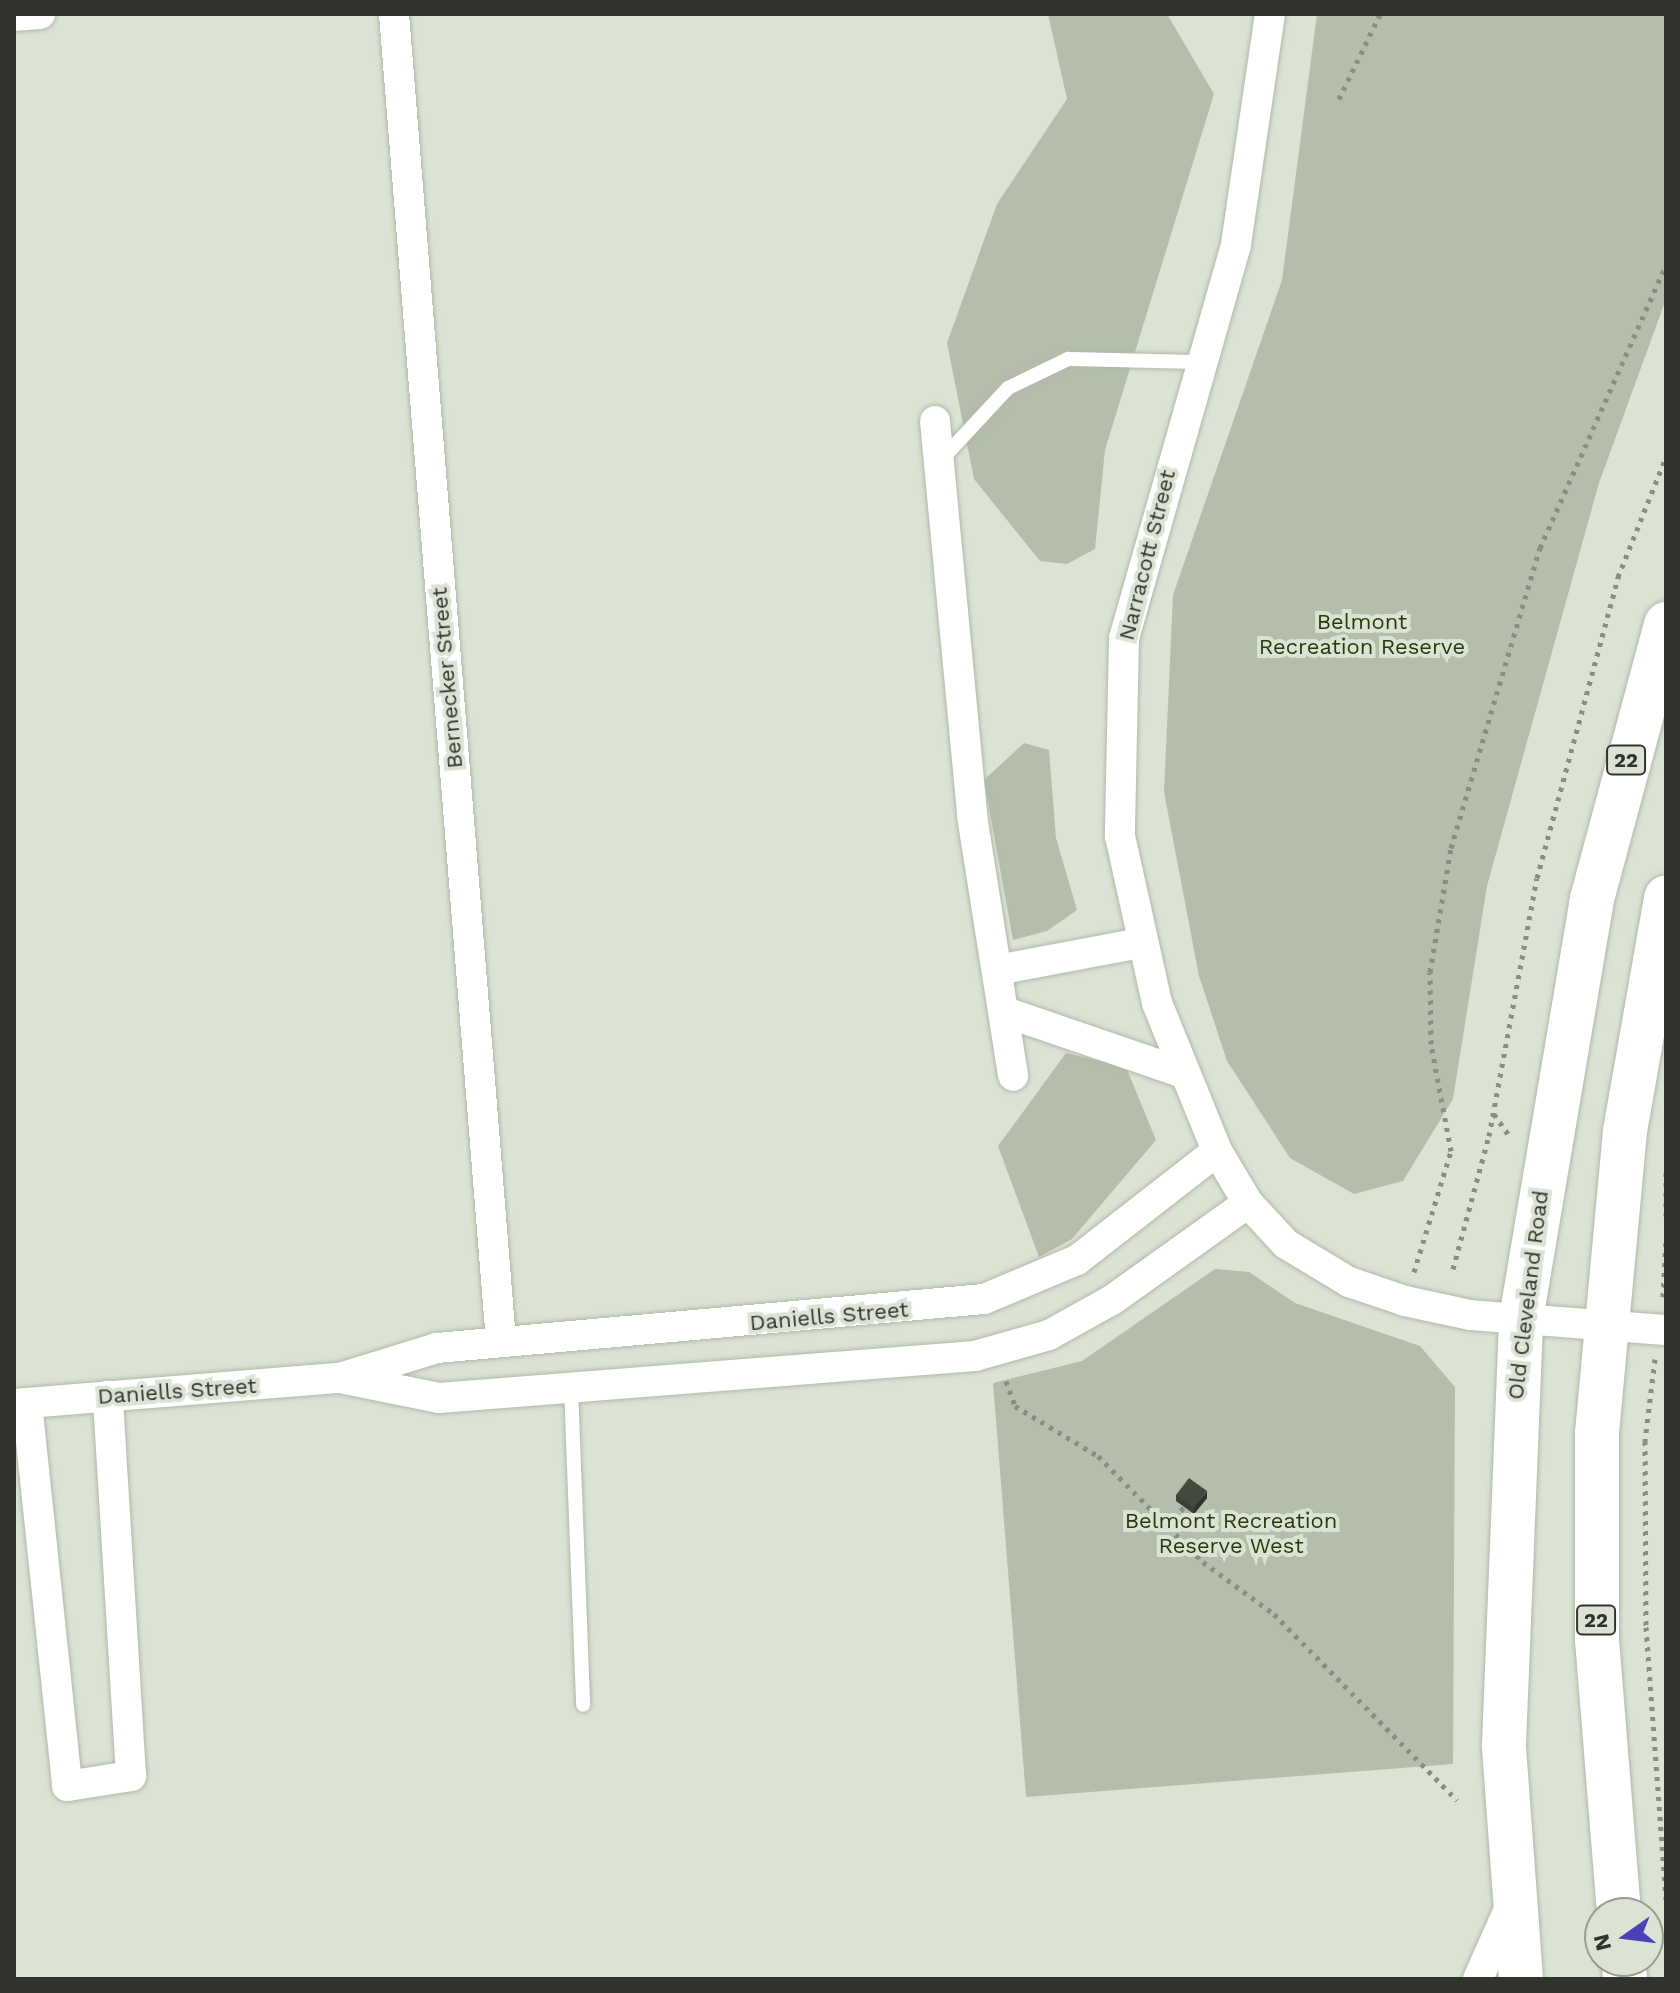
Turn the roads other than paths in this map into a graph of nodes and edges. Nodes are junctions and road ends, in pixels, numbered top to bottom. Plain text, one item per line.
1 (40, 14) edge
2 (394, 14) edge
3 (1270, 14) edge
4 (14, 16) edge
5 (1200, 362) junction
6 (935, 421) dead end
7 (939, 462) junction
8 (1666, 624) edge
9 (1666, 898) edge
10 (1140, 943) junction
11 (997, 970) junction
12 (1005, 1012) junction
13 (1180, 1072) junction
14 (1013, 1076) dead end
15 (1217, 1151) junction
16 (1248, 1203) junction
17 (1521, 1319) junction
18 (1608, 1327) junction
19 (1662, 1330) edge
20 (501, 1342) junction
21 (340, 1378) junction
22 (571, 1388) junction
23 (108, 1396) junction
24 (20, 1404) edge
25 (583, 1705) dead end
26 (1618, 1897) edge
27 (1514, 1898) junction
28 (1478, 1979) edge
29 (1521, 1979) edge

1 - 4 street
2 - 20 street, Bernecker Street
3 - 5 street, Narracott Street
5 - 7 lane
5 - 10 street, Narracott Street
6 - 7 street
7 - 11 street
8 - 17 highway, Old Cleveland Road / 22
9 - 18 highway, 22
10 - 11 street
10 - 13 street, Narracott Street
11 - 12 street
12 - 13 street
12 - 14 street
13 - 15 street, Narracott Street
15 - 16 street
15 - 20 street, Daniells Street
16 - 17 street
16 - 22 street, Daniells Street
17 - 18 street
17 - 27 highway, Old Cleveland Road / 22
18 - 19 street
18 - 26 highway, 22
20 - 21 street, Daniells Street
21 - 22 street, Daniells Street
21 - 23 street, Daniells Street
22 - 25 lane
23 - 24 street, Daniells Street
23 - 24 street
27 - 28 street
27 - 29 highway, Old Cleveland Road / 22

